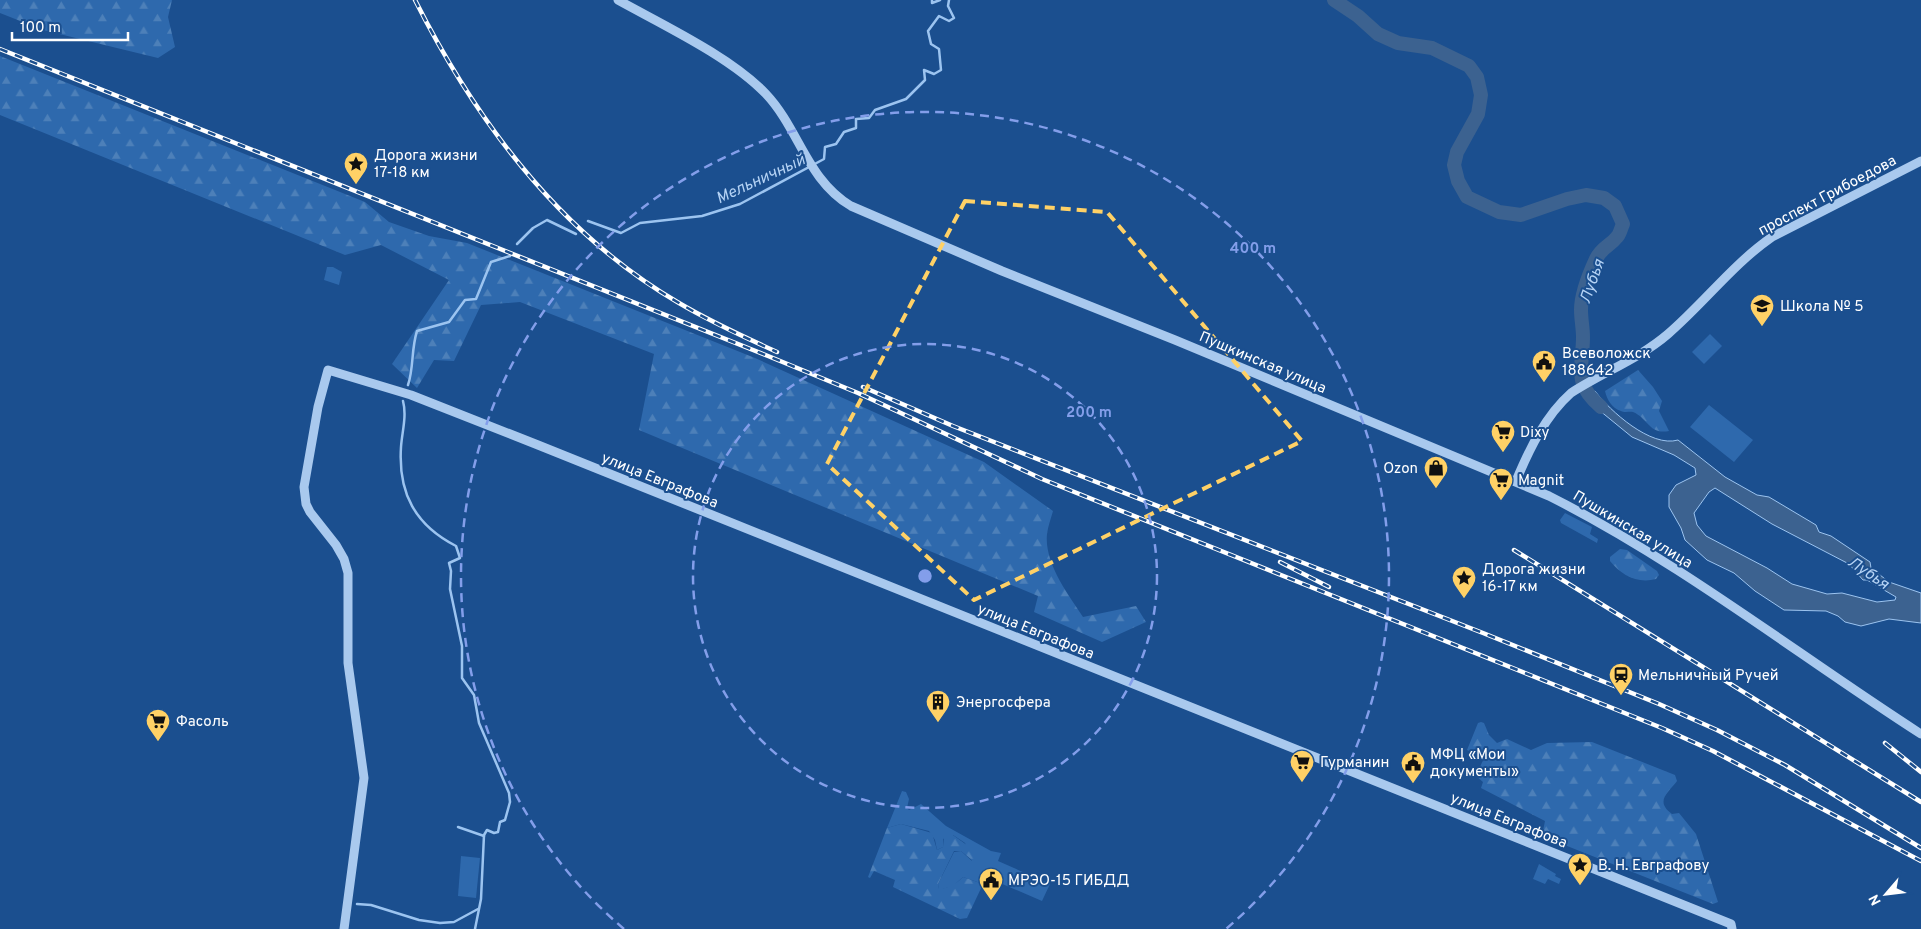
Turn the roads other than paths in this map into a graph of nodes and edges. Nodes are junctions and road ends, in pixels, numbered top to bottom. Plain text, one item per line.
1 (618, 0) edge
2 (1921, 161) edge
3 (1516, 481) junction
4 (1921, 734) edge
5 (1731, 926) edge
6 (344, 929) edge

1 - 3 street, Пушкинская улица
2 - 3 street, проспект Грибоедова
3 - 4 street, Пушкинская улица
5 - 6 street, улица Евграфова

